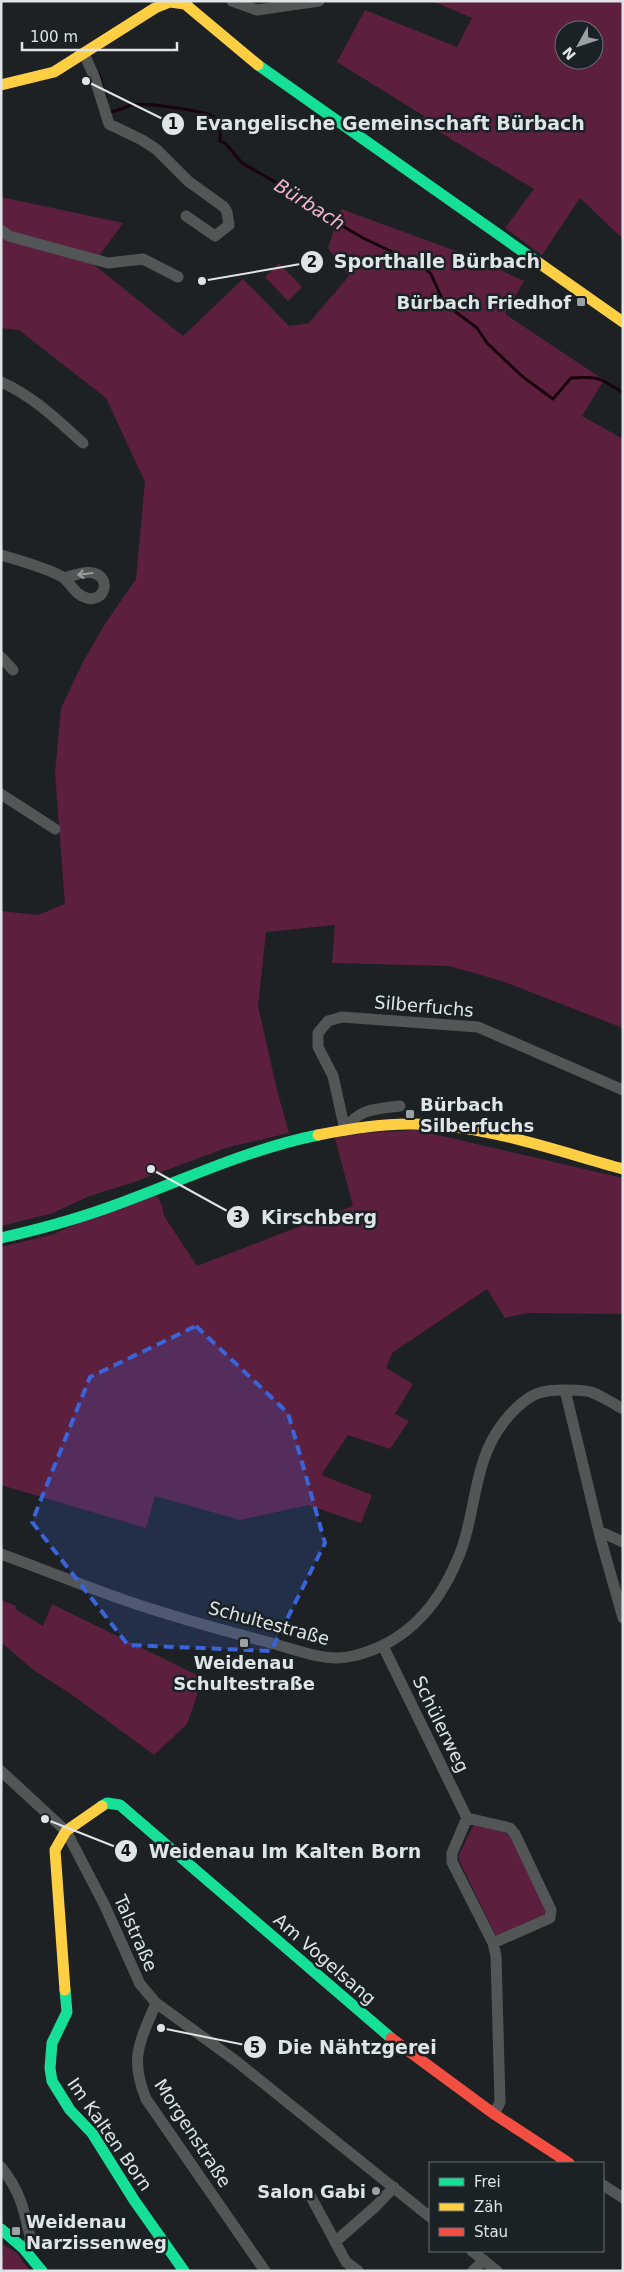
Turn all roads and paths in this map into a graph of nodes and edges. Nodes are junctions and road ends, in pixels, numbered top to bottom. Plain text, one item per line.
1 (232, 1) edge
2 (319, 1) edge
3 (186, 3) edge
4 (84, 54) junction
5 (1, 85) edge
6 (186, 216) dead end
7 (1, 230) edge
8 (178, 277) dead end
9 (623, 322) edge
10 (1, 382) edge
11 (83, 443) dead end
12 (1, 555) edge
13 (64, 578) dead end
14 (1, 657) edge
15 (13, 670) dead end
16 (1, 794) edge
17 (54, 829) dead end
18 (623, 1090) edge
19 (400, 1106) dead end
20 (345, 1130) junction
21 (623, 1169) edge
22 (1, 1238) edge
23 (565, 1390) junction
24 (623, 1409) edge
25 (599, 1531) junction
26 (623, 1542) edge
27 (1, 1554) edge
28 (623, 1618) edge
29 (383, 1646) junction
30 (1, 1771) edge
31 (467, 1818) junction
32 (66, 1831) junction
33 (493, 1943) junction
34 (156, 2003) junction
35 (494, 2114) junction
36 (567, 2162) edge
37 (1, 2167) edge
38 (604, 2186) edge
39 (394, 2187) junction
40 (311, 2197) dead end
41 (623, 2198) edge
42 (429, 2216) edge
43 (1, 2229) edge
44 (335, 2242) junction
45 (23, 2248) junction
46 (473, 2252) edge
47 (484, 2260) junction
48 (42, 2271) edge
49 (184, 2271) edge
50 (265, 2271) edge
51 (358, 2271) edge
52 (473, 2271) edge
53 (497, 2271) edge

1 - 2 street
3 - 4 street
3 - 9 street
4 - 5 street
4 - 6 street
7 - 8 street
10 - 11 street
12 - 13 street
14 - 15 street
16 - 17 street
18 - 20 street, Silberfuchs
19 - 20 street
20 - 21 street
20 - 22 street
23 - 24 street, Schultestraße
23 - 25 street
23 - 29 street, Schultestraße
25 - 26 street
25 - 28 street
27 - 29 street, Schultestraße
29 - 31 street, Schülerweg
30 - 32 street, Talstraße
31 - 33 street
31 - 33 street
32 - 34 street, Talstraße
32 - 35 street, Am Vogelsang
32 - 49 street, Im Kalten Born
33 - 35 street
34 - 39 street, Talstraße
34 - 50 street, Morgenstraße
35 - 36 street, Am Vogelsang
37 - 45 street
38 - 41 street
39 - 42 street, Talstraße
39 - 44 street
40 - 44 street
43 - 45 street
44 - 51 street
45 - 48 street
46 - 47 street
47 - 52 street
47 - 53 street

